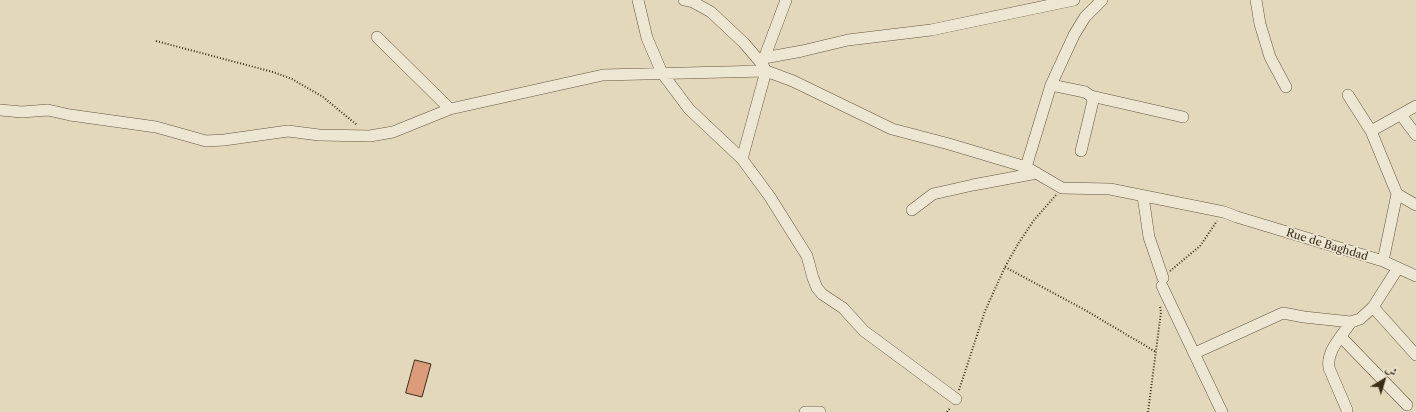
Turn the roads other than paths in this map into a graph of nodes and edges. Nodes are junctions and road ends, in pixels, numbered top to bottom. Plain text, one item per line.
1 (638, 0) edge
2 (684, 0) edge
3 (786, 0) edge
4 (1074, 0) edge
5 (1102, 0) edge
6 (1256, 0) edge
7 (377, 37) dead end
8 (764, 64) junction
9 (662, 73) junction
10 (1051, 85) junction
11 (1286, 87) dead end
12 (1348, 95) dead end
13 (1091, 96) junction
14 (1416, 106) edge
15 (450, 109) junction
16 (0, 110) edge
17 (1401, 115) junction
18 (1183, 118) dead end
19 (1371, 131) junction
20 (1416, 135) edge
21 (1081, 151) dead end
22 (742, 159) junction
23 (1026, 167) junction
24 (1037, 173) junction
25 (1397, 194) junction
26 (1143, 196) junction
27 (1416, 205) edge
28 (912, 210) dead end
29 (1382, 262) junction
30 (1398, 268) junction
31 (1416, 276) edge
32 (1374, 307) junction
33 (1351, 322) junction
34 (1342, 337) junction
35 (1195, 353) junction
36 (1416, 356) edge
37 (956, 398) road end
38 (1407, 405) dead end
39 (1347, 410) dead end
40 (805, 412) edge
41 (820, 412) edge
42 (1222, 412) edge

1 - 9 street
2 - 8 street
3 - 8 street
4 - 8 street
5 - 10 street
6 - 11 street
7 - 15 street
8 - 9 street
8 - 22 street
8 - 23 street
9 - 15 street
9 - 22 street
10 - 13 street
10 - 23 street
12 - 19 street
13 - 18 street
13 - 21 street
14 - 17 street
15 - 16 street
17 - 19 street
17 - 20 street
19 - 25 street
22 - 37 street
23 - 24 street
24 - 26 street, Rue de Baghdad
24 - 28 street
25 - 27 street
25 - 29 street
26 - 29 street, Rue de Baghdad
26 - 35 street
29 - 30 street, Rue de Baghdad
30 - 31 street, Rue de Baghdad
30 - 32 street
32 - 33 street
32 - 36 street
33 - 34 street
33 - 35 street
34 - 38 street
34 - 39 street
35 - 42 street
40 - 41 street

